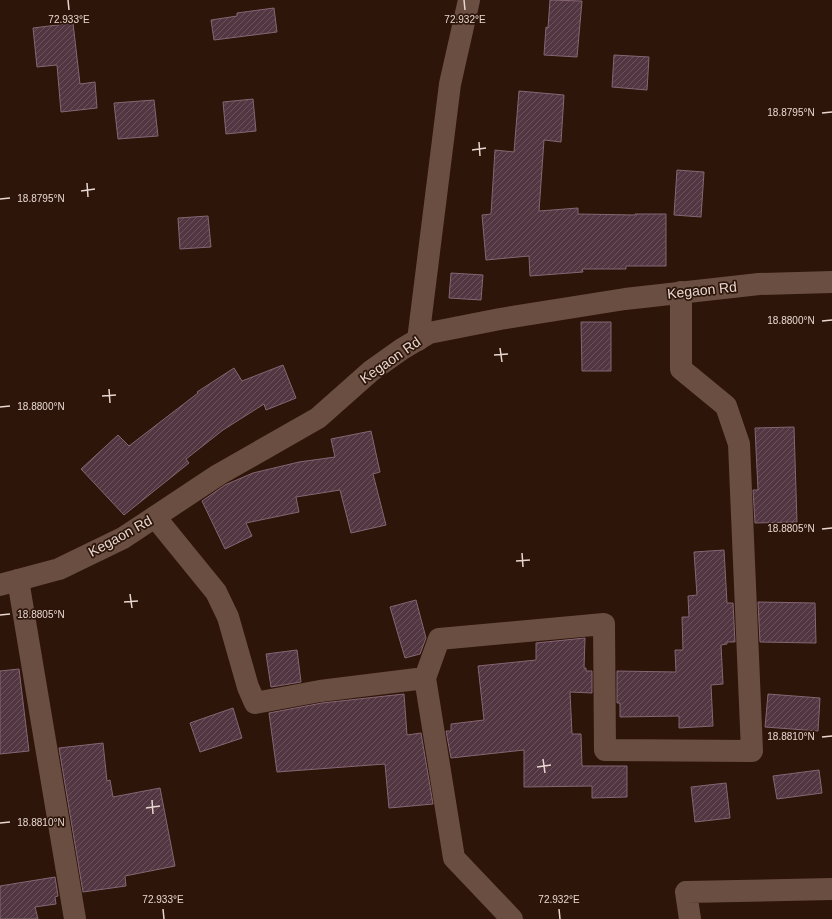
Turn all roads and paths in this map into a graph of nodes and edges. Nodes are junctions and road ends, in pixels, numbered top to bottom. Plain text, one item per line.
1 (469, 0) edge
2 (832, 282) edge
3 (681, 292) junction
4 (418, 340) junction
5 (155, 516) junction
6 (9, 582) edge
7 (425, 678) junction
8 (832, 889) edge
9 (76, 919) edge
10 (512, 919) edge
11 (690, 919) edge

1 - 4 street
2 - 3 street, Kegaon Rd
3 - 4 street, Kegaon Rd
3 - 7 street
4 - 5 street, Kegaon Rd
5 - 6 street, Kegaon Rd
5 - 7 street
6 - 9 street
7 - 10 street
8 - 11 street

